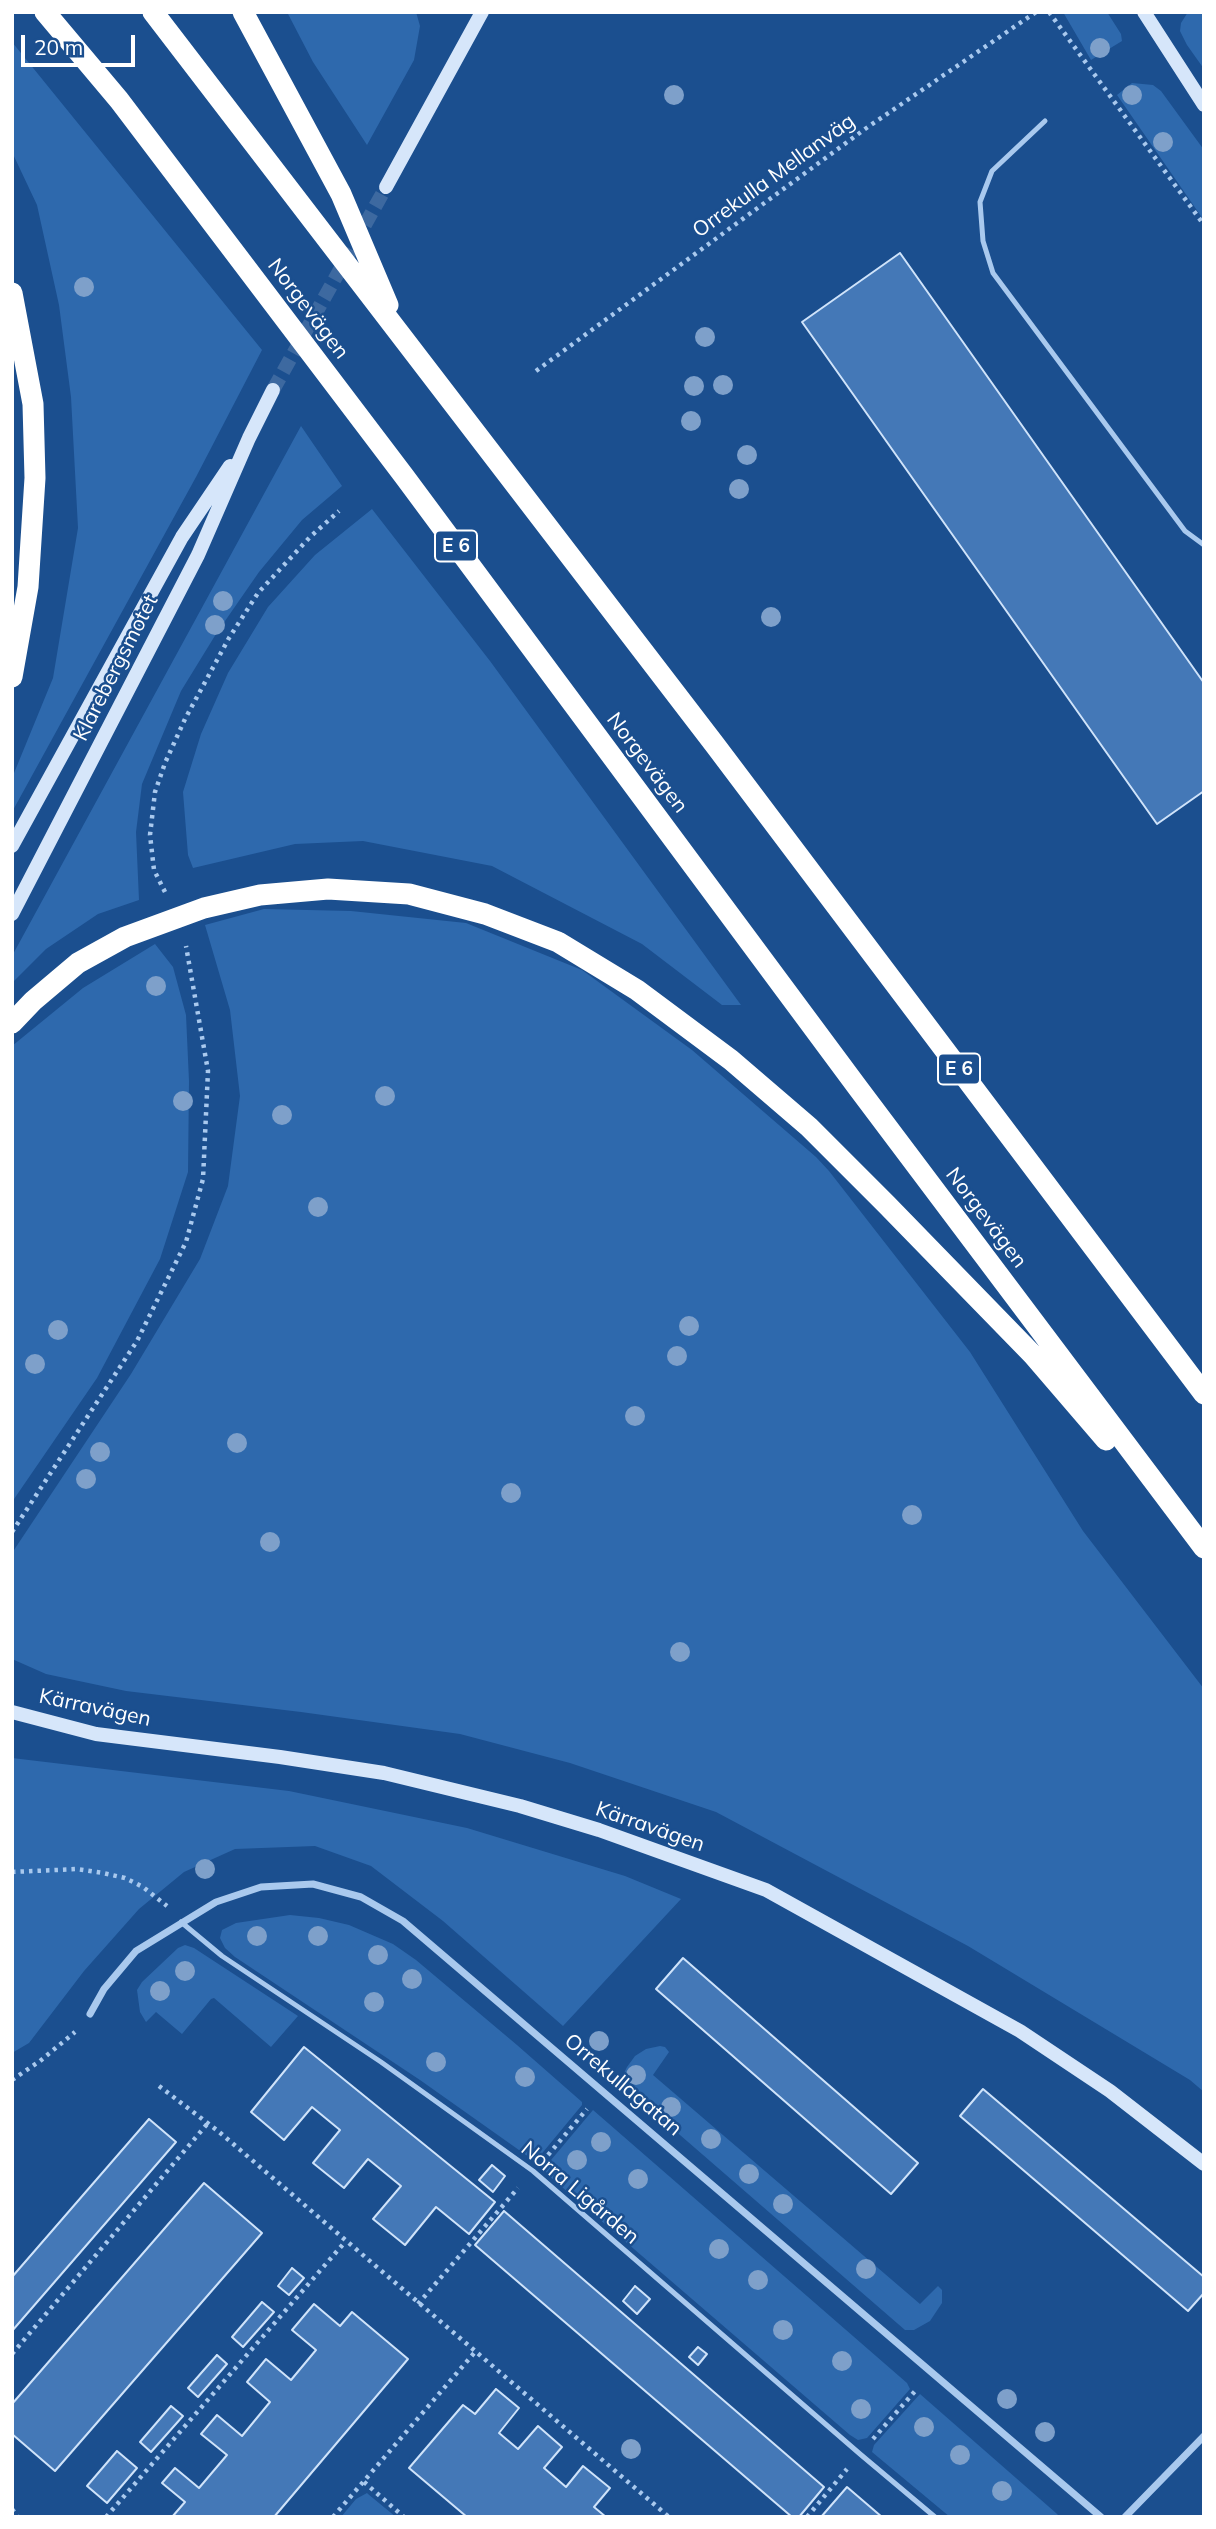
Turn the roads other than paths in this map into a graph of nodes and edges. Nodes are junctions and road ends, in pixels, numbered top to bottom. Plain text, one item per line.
1 (45, 12) edge
2 (153, 12) edge
3 (243, 12) edge
4 (482, 12) edge
5 (1144, 12) edge
6 (1204, 105) edge
7 (1045, 121) dead end
8 (386, 187) tunnel mouth
9 (12, 293) edge
10 (401, 334) junction
11 (273, 390) tunnel mouth
12 (249, 438) junction
13 (1204, 545) edge
14 (12, 677) edge
15 (12, 846) edge
16 (12, 914) edge
17 (12, 1023) edge
18 (1204, 1394) edge
19 (1204, 1550) edge
20 (12, 1712) edge
21 (181, 1922) junction
22 (90, 2014) road end
23 (1204, 2164) edge
24 (1204, 2436) edge
25 (935, 2517) edge
26 (1101, 2517) edge
27 (1125, 2517) edge

1 - 19 highway, Norgevägen / E 6
2 - 10 highway, E 6
3 - 10 highway
4 - 8 street
5 - 6 street
7 - 13 lane
9 - 14 highway
10 - 18 highway, E 6
11 - 12 street, Klarebergsmotet
12 - 15 street, Klarebergsmotet
12 - 16 street, Klarebergsmotet
17 - 19 highway
20 - 23 street, Kärravägen
21 - 22 street, Orrekullagatan
21 - 25 lane, Norra Ligården
21 - 26 street, Orrekullagatan
24 - 27 street

